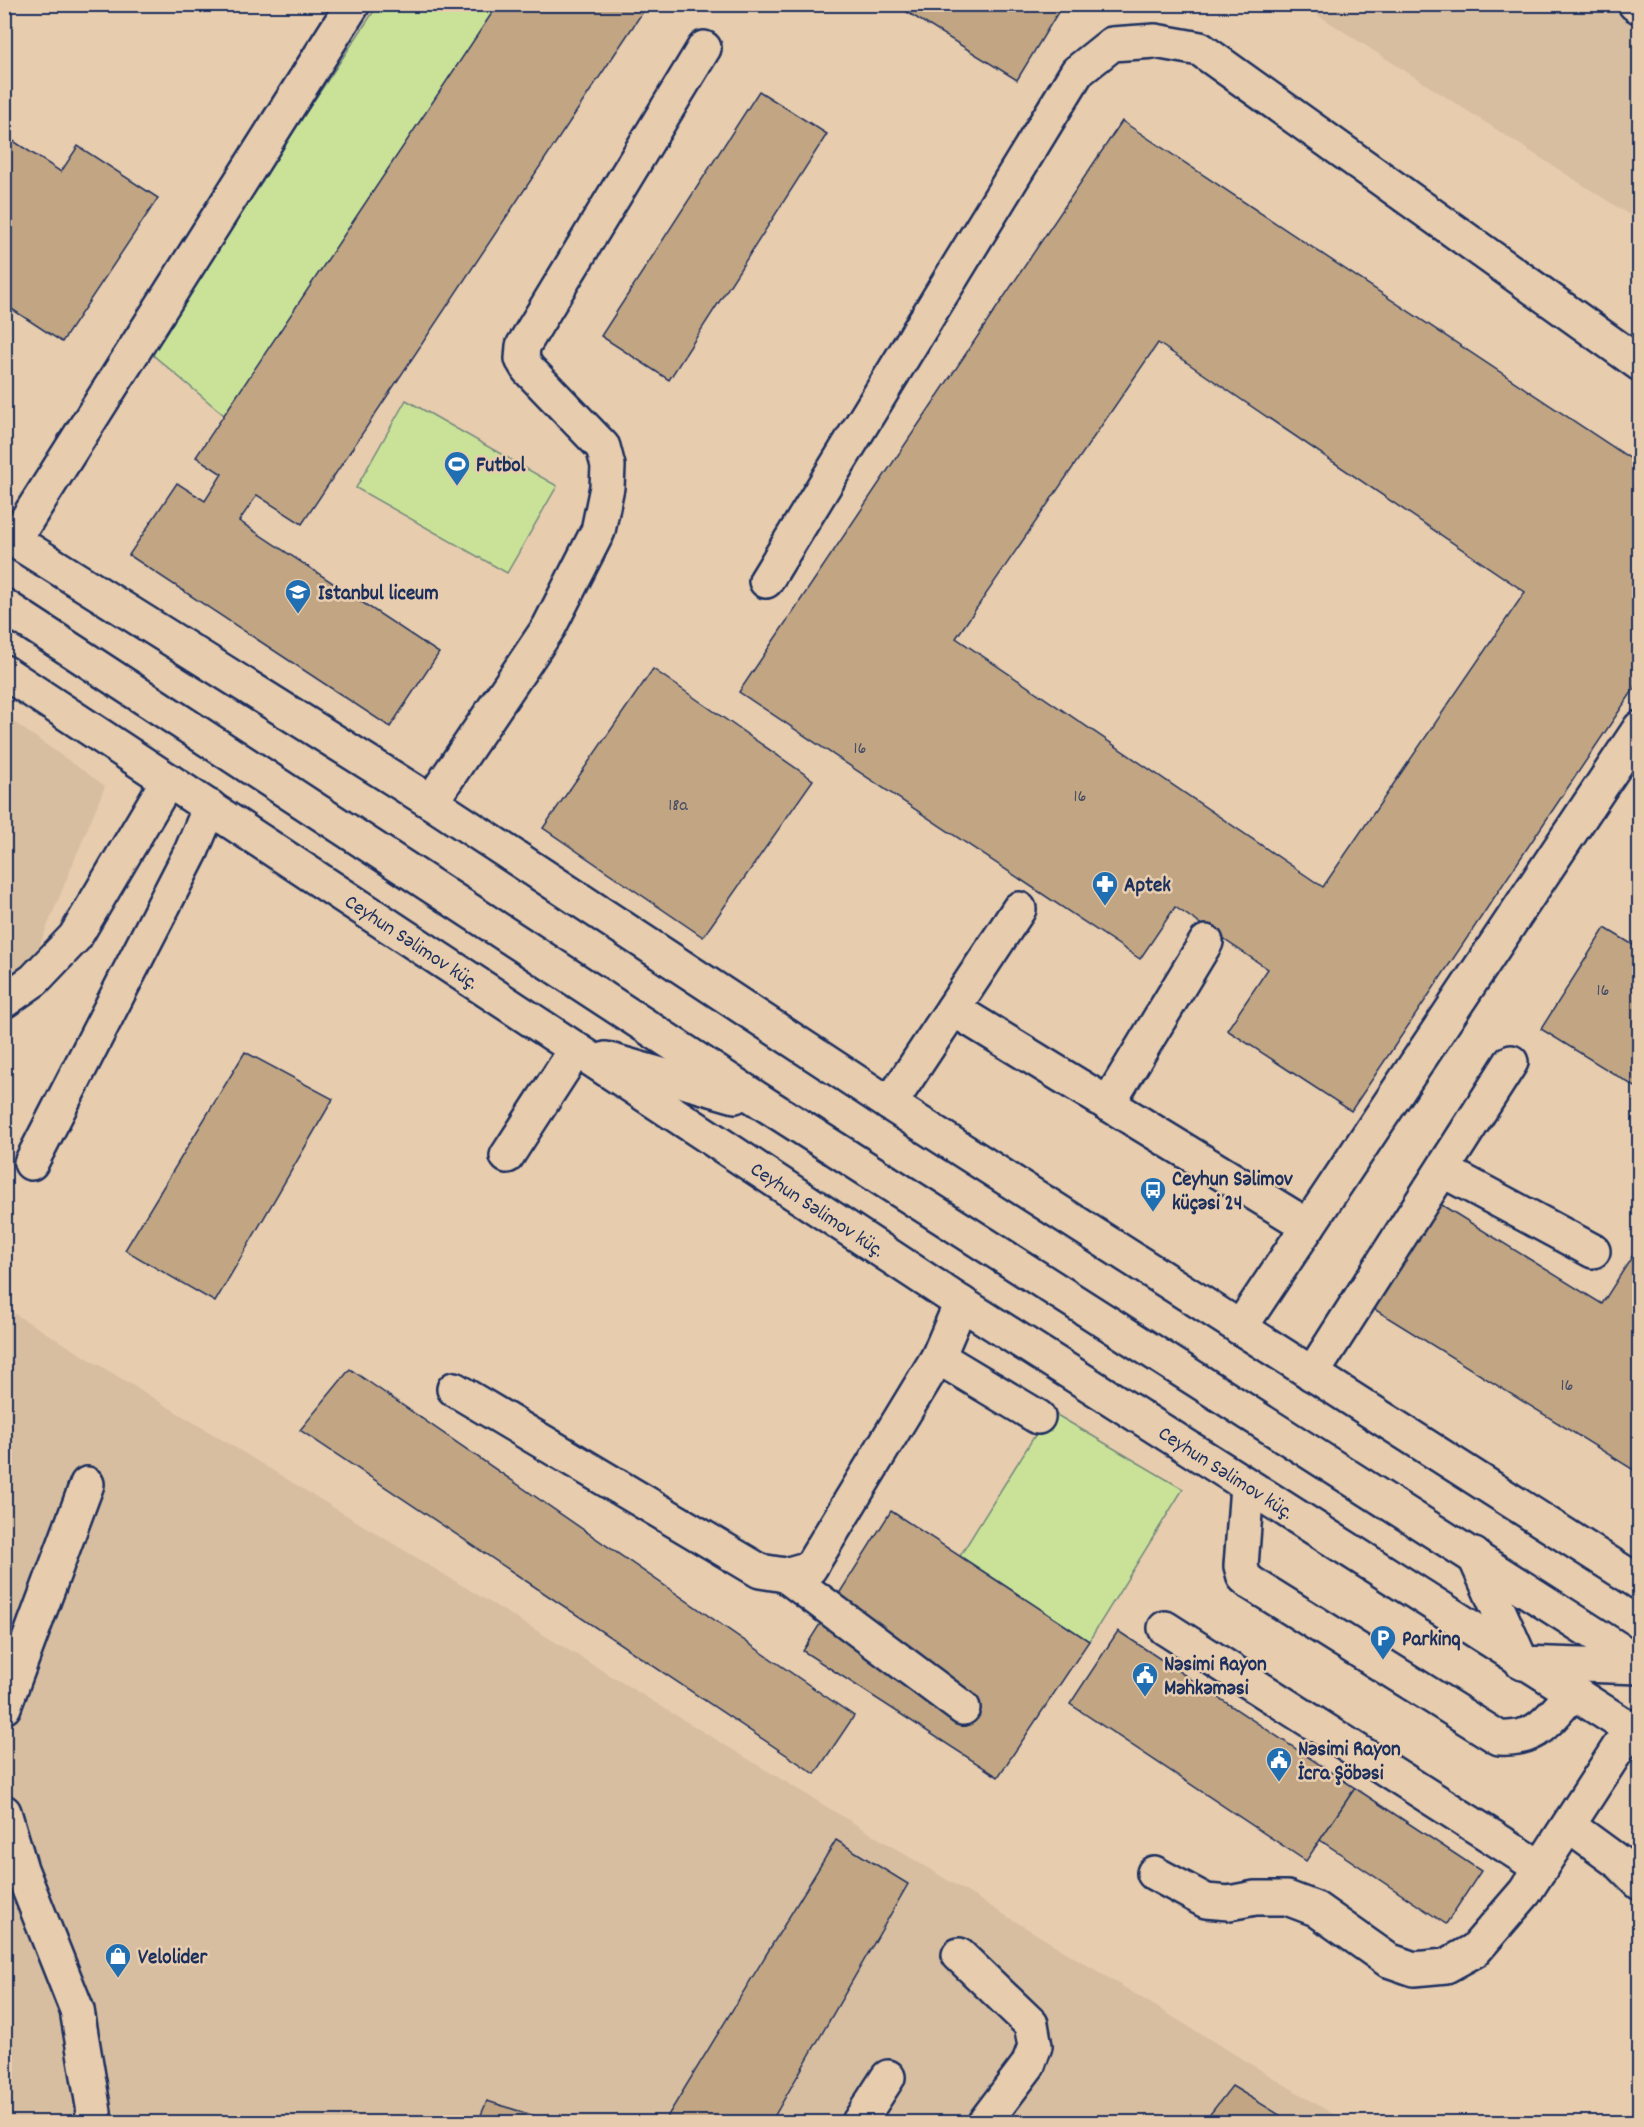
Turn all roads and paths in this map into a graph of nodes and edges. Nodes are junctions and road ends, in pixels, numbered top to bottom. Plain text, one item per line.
1 (353, 4) edge
2 (1635, 4) edge
3 (1640, 8) edge
4 (704, 48) dead end
5 (1640, 363) edge
6 (9, 537) edge
7 (766, 581) dead end
8 (4, 606) edge
9 (4, 672) edge
10 (1640, 728) edge
11 (168, 780) junction
12 (431, 802) junction
13 (210, 807) junction
14 (1019, 909) dead end
15 (1206, 942) dead end
16 (4, 1001) edge
17 (952, 1009) junction
18 (575, 1051) junction
19 (1511, 1062) dead end
20 (890, 1104) junction
21 (1108, 1104) junction
22 (768, 1106) junction
23 (507, 1156) dead end
24 (32, 1163) dead end
25 (1444, 1171) junction
26 (1308, 1226) junction
27 (1593, 1251) dead end
28 (961, 1303) junction
29 (1240, 1328) junction
30 (938, 1357) junction
31 (1312, 1374) junction
32 (454, 1389) dead end
33 (1038, 1417) dead end
34 (87, 1484) dead end
35 (1247, 1486) junction
36 (1474, 1555) junction
37 (785, 1575) junction
38 (1640, 1583) edge
39 (1165, 1628) dead end
40 (1522, 1663) junction
41 (1640, 1665) edge
42 (1572, 1694) junction
43 (4, 1707) edge
44 (963, 1708) dead end
45 (1635, 1733) edge
46 (4, 1812) edge
47 (1569, 1826) junction
48 (1541, 1868) junction
49 (1154, 1873) dead end
50 (1640, 1883) edge
51 (959, 1955) dead end
52 (888, 2078) dead end
53 (91, 2122) edge
54 (859, 2122) edge
55 (985, 2122) edge

1 - 6 main road
2 - 3 main road
4 - 12 main road
5 - 7 main road
6 - 12 main road
8 - 22 main road
9 - 11 main road, Ceyhun Səlimov küç.
10 - 26 main road
11 - 13 main road, Ceyhun Səlimov küç.
11 - 16 main road
12 - 20 main road
13 - 18 main road, Ceyhun Səlimov küç.
13 - 24 main road
14 - 17 main road
15 - 21 main road
17 - 20 main road
17 - 21 main road
18 - 22 main road
18 - 23 main road
18 - 28 main road, Ceyhun Səlimov küç.
19 - 25 main road
20 - 29 main road
21 - 26 main road
22 - 36 main road
25 - 27 main road
25 - 31 main road
26 - 29 main road
28 - 30 main road
28 - 35 main road, Ceyhun Səlimov küç.
29 - 31 main road
30 - 33 main road
30 - 37 main road
31 - 38 main road
32 - 37 main road
34 - 43 main road
35 - 40 main road, Ceyhun Səlimov küç.
35 - 42 main road
36 - 40 main road
36 - 41 main road
37 - 44 main road
39 - 48 main road
40 - 41 main road
40 - 42 main road, Ceyhun Səlimov küç.
42 - 45 main road, Ceyhun Səlimov küç.
45 - 47 main road
46 - 53 main road
47 - 48 main road
47 - 50 main road
48 - 49 main road
51 - 55 main road
52 - 54 main road

